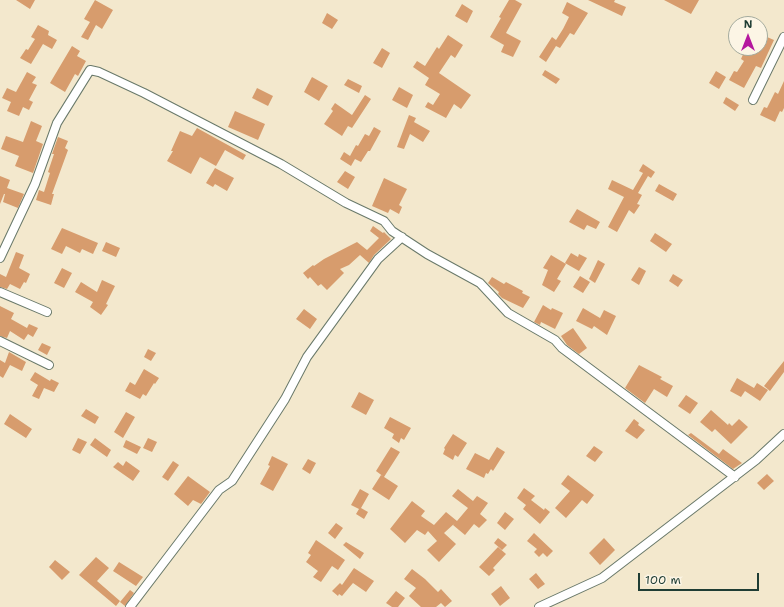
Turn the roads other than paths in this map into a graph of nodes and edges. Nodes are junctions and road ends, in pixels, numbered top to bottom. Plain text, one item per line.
1 (784, 37) edge
2 (753, 100) dead end
3 (402, 237) junction
4 (0, 258) edge
5 (0, 292) edge
6 (47, 312) dead end
7 (0, 341) edge
8 (49, 365) dead end
9 (784, 434) edge
10 (735, 477) junction
11 (130, 607) edge
12 (539, 607) edge

1 - 2 street
3 - 4 street
3 - 10 street
3 - 11 street
5 - 6 street
7 - 8 street
9 - 10 street
10 - 12 street

